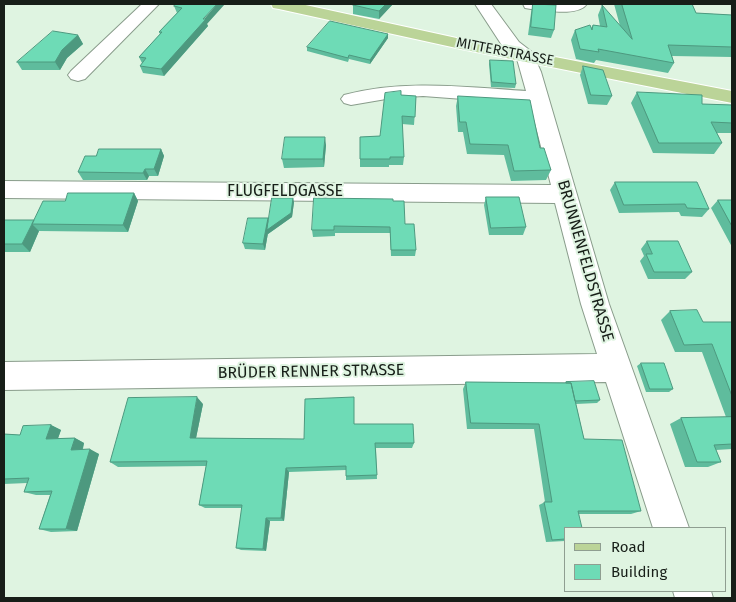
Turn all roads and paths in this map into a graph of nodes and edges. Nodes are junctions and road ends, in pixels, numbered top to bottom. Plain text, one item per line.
1 (151, 4) edge
2 (278, 4) edge
3 (483, 4) edge
4 (531, 4) edge
5 (580, 4) edge
6 (525, 56) junction
7 (78, 75) dead end
8 (732, 97) edge
9 (539, 98) junction
10 (351, 99) dead end
11 (4, 190) edge
12 (565, 194) junction
13 (618, 368) junction
14 (4, 376) edge
15 (671, 527) edge

1 - 7 street
2 - 6 main road, MITTERSTRASSE
3 - 6 street, BRUNNENFELDSTRASSE
4 - 5 street
6 - 8 main road, MITTERSTRASSE
6 - 9 street, BRUNNENFELDSTRASSE
9 - 10 street
9 - 12 street, BRUNNENFELDSTRASSE
11 - 12 street, FLUGFELDGASSE
12 - 13 street, BRUNNENFELDSTRASSE
13 - 14 street, BRÜDER RENNER STRASSE
13 - 15 street, BRUNNENFELDSTRASSE

